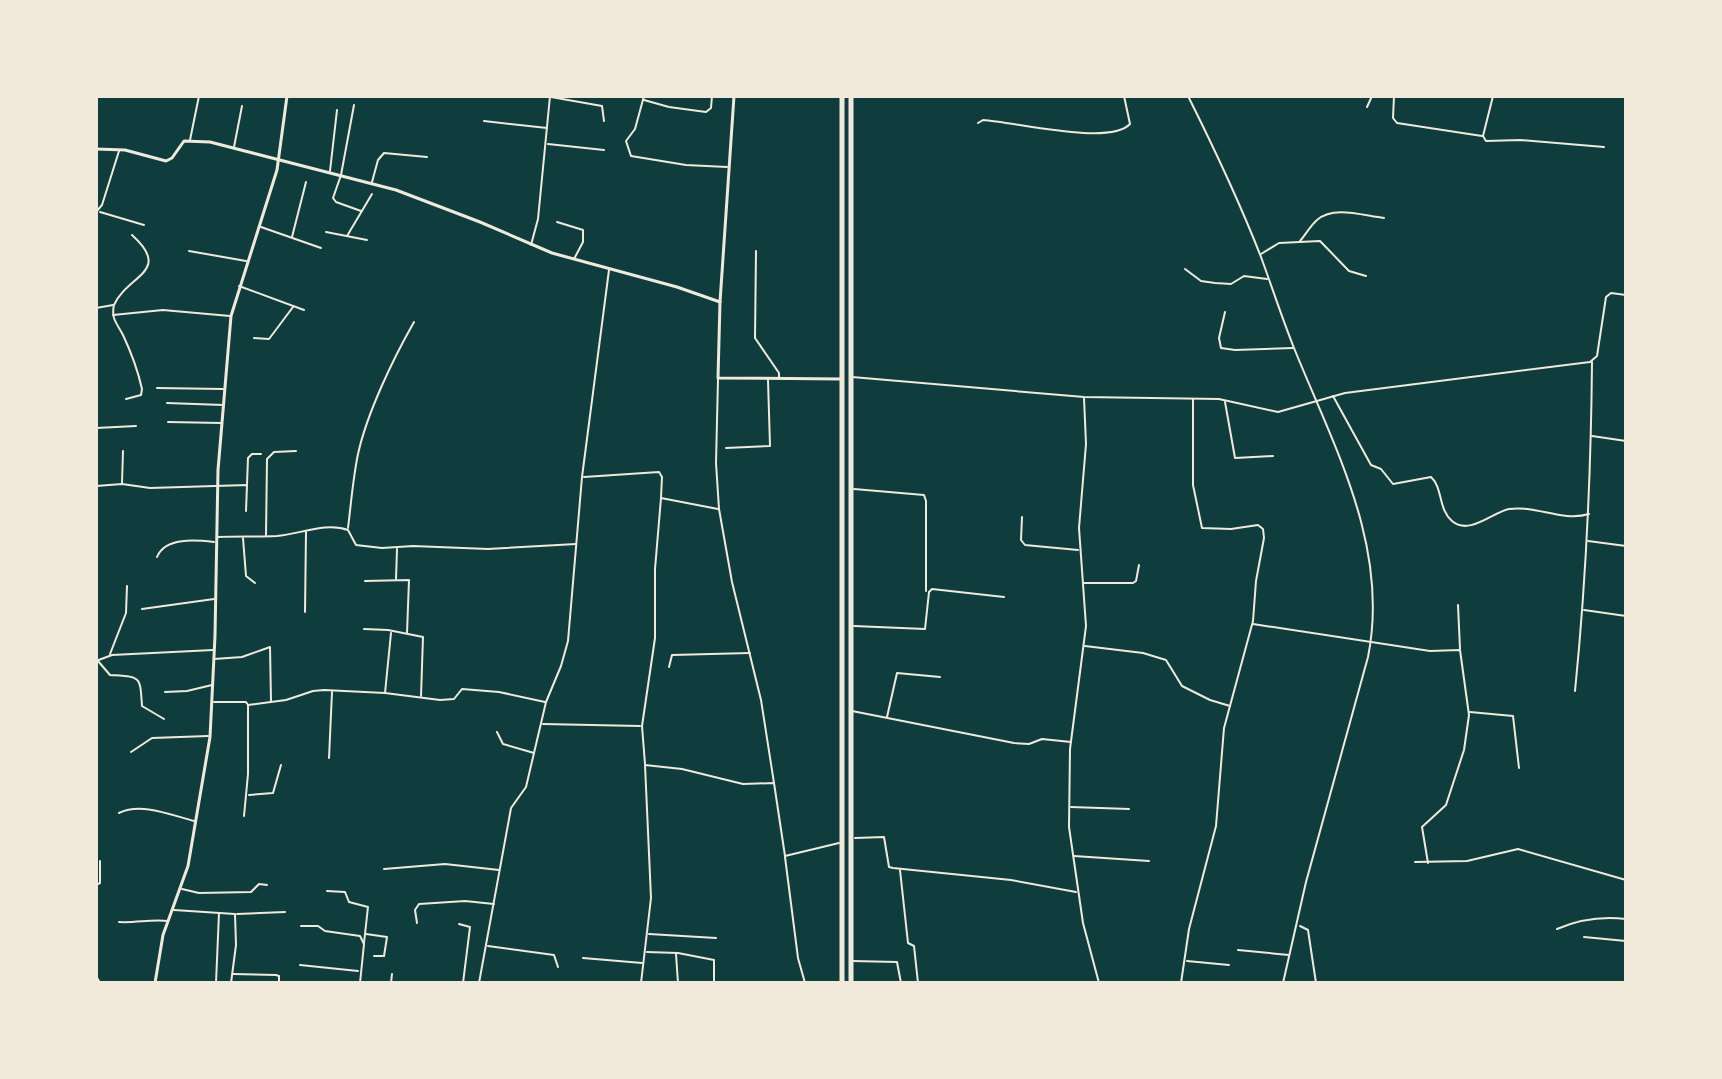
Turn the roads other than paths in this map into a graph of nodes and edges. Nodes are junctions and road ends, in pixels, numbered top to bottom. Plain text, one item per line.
1 (199, 96) edge
2 (287, 96) edge
3 (550, 96) edge
4 (712, 96) edge
5 (734, 96) edge
6 (842, 96) edge
7 (851, 96) edge
8 (1124, 96) edge
9 (1188, 96) edge
10 (1372, 96) edge
11 (1394, 96) edge
12 (1493, 96) edge
13 (644, 98) edge
14 (354, 105) dead end
15 (242, 106) dead end
16 (1367, 107) dead end
17 (337, 110) dead end
18 (484, 121) dead end
19 (604, 121) dead end
20 (978, 123) dead end
21 (548, 128) junction
22 (1483, 136) junction
23 (190, 140) junction
24 (547, 143) junction
25 (1604, 147) dead end
26 (234, 148) junction
27 (96, 149) edge
28 (120, 149) junction
29 (604, 150) dead end
30 (427, 157) dead end
31 (279, 161) junction
32 (729, 167) junction
33 (329, 172) junction
34 (341, 175) junction
35 (306, 182) dead end
36 (372, 183) junction
37 (372, 194) dead end
38 (361, 211) junction
39 (97, 212) edge
40 (1384, 218) dead end
41 (557, 222) dead end
42 (144, 225) dead end
43 (260, 226) junction
44 (326, 232) dead end
45 (132, 235) dead end
46 (347, 236) junction
47 (292, 238) junction
48 (367, 240) dead end
49 (1299, 242) junction
50 (531, 245) junction
51 (321, 248) dead end
52 (189, 251) dead end
53 (756, 251) dead end
54 (1259, 254) junction
55 (573, 260) junction
56 (247, 262) junction
57 (1185, 269) dead end
58 (609, 270) junction
59 (1366, 276) dead end
60 (1268, 279) junction
61 (239, 286) junction
62 (1626, 295) edge
63 (720, 302) junction
64 (114, 305) junction
65 (294, 307) junction
66 (96, 308) edge
67 (304, 310) dead end
68 (1225, 312) dead end
69 (113, 315) junction
70 (231, 316) junction
71 (414, 322) dead end
72 (254, 338) dead end
73 (1294, 347) junction
74 (1592, 361) junction
75 (851, 377) junction
76 (718, 378) junction
77 (768, 379) junction
78 (779, 379) junction
79 (842, 379) junction
80 (157, 388) dead end
81 (224, 389) junction
82 (1333, 395) junction
83 (1084, 397) junction
84 (126, 399) dead end
85 (1193, 399) junction
86 (1225, 400) junction
87 (1316, 400) junction
88 (167, 403) dead end
89 (224, 405) junction
90 (168, 422) dead end
91 (223, 423) junction
92 (136, 426) dead end
93 (96, 428) edge
94 (1592, 436) junction
95 (1626, 441) edge
96 (726, 448) dead end
97 (123, 451) dead end
98 (296, 451) dead end
99 (261, 454) dead end
100 (1273, 456) dead end
101 (582, 477) junction
102 (122, 484) junction
103 (218, 485) junction
104 (247, 485) junction
105 (96, 486) edge
106 (851, 489) junction
107 (661, 498) junction
108 (719, 509) junction
109 (246, 511) dead end
110 (1589, 514) junction
111 (1022, 517) dead end
112 (348, 530) junction
113 (306, 531) junction
114 (266, 536) junction
115 (243, 537) junction
116 (216, 540) junction
117 (1587, 540) junction
118 (577, 543) junction
119 (1626, 546) edge
120 (397, 547) junction
121 (1079, 550) junction
122 (157, 557) dead end
123 (1139, 565) dead end
124 (396, 580) junction
125 (365, 581) dead end
126 (1082, 582) junction
127 (255, 583) dead end
128 (127, 586) dead end
129 (926, 591) dead end
130 (1004, 597) dead end
131 (215, 599) junction
132 (842, 601) junction
133 (850, 601) junction
134 (1458, 605) dead end
135 (142, 609) dead end
136 (1583, 610) junction
137 (305, 612) dead end
138 (1626, 616) edge
139 (1252, 624) junction
140 (851, 626) junction
141 (364, 629) dead end
142 (391, 631) junction
143 (407, 633) junction
144 (1371, 642) junction
145 (1083, 646) junction
146 (215, 650) junction
147 (1460, 650) junction
148 (751, 653) junction
149 (109, 655) junction
150 (214, 659) junction
151 (96, 661) edge
152 (669, 667) dead end
153 (96, 673) edge
154 (940, 677) dead end
155 (96, 682) edge
156 (213, 685) junction
157 (332, 691) junction
158 (1575, 691) dead end
159 (165, 692) dead end
160 (385, 693) junction
161 (422, 698) junction
162 (271, 702) junction
163 (546, 702) junction
164 (212, 703) junction
165 (248, 705) junction
166 (1230, 706) junction
167 (851, 711) junction
168 (1469, 712) junction
169 (887, 717) junction
170 (164, 719) dead end
171 (541, 724) junction
172 (642, 726) junction
173 (497, 732) dead end
174 (210, 737) junction
175 (1071, 742) junction
176 (131, 752) dead end
177 (535, 753) junction
178 (329, 758) dead end
179 (281, 765) dead end
180 (645, 765) junction
181 (1519, 768) dead end
182 (774, 783) junction
183 (247, 795) junction
184 (1070, 807) junction
185 (1129, 809) dead end
186 (119, 813) dead end
187 (244, 816) dead end
188 (195, 821) junction
189 (849, 838) junction
190 (842, 842) junction
191 (785, 856) junction
192 (1073, 856) junction
193 (100, 861) dead end
194 (1149, 861) dead end
195 (1415, 862) dead end
196 (1428, 863) junction
197 (384, 869) dead end
198 (899, 869) junction
199 (500, 870) junction
200 (1626, 880) edge
201 (96, 885) edge
202 (267, 885) dead end
203 (182, 889) junction
204 (327, 891) dead end
205 (1078, 893) junction
206 (495, 904) junction
207 (1626, 907) edge
208 (173, 909) junction
209 (285, 912) dead end
210 (219, 913) junction
211 (235, 914) junction
212 (1626, 919) edge
213 (168, 921) junction
214 (119, 922) dead end
215 (417, 923) dead end
216 (459, 924) dead end
217 (1298, 925) junction
218 (301, 926) dead end
219 (1557, 929) dead end
220 (365, 933) junction
221 (648, 934) junction
222 (1584, 937) dead end
223 (716, 938) dead end
224 (1626, 940) edge
225 (364, 944) junction
226 (486, 946) junction
227 (1238, 950) dead end
228 (646, 952) junction
229 (676, 953) junction
230 (374, 956) dead end
231 (1291, 956) junction
232 (583, 958) dead end
233 (851, 961) junction
234 (1186, 961) junction
235 (643, 963) junction
236 (300, 965) dead end
237 (1229, 965) dead end
238 (558, 967) dead end
239 (361, 971) junction
240 (232, 974) junction
241 (392, 974) dead end
242 (96, 976) edge
243 (100, 983) edge
244 (155, 983) edge
245 (216, 983) edge
246 (231, 983) edge
247 (279, 983) edge
248 (360, 983) edge
249 (391, 983) edge
250 (463, 983) edge
251 (480, 983) edge
252 (641, 983) edge
253 (678, 983) edge
254 (714, 983) edge
255 (805, 983) edge
256 (842, 983) edge
257 (851, 983) edge
258 (901, 983) edge
259 (918, 983) edge
260 (1099, 983) edge
261 (1181, 983) edge
262 (1283, 983) edge
263 (1316, 983) edge

1 - 23 street
2 - 31 street
3 - 19 street
3 - 21 street
4 - 13 street
5 - 32 street
6 - 79 highway
7 - 75 highway
8 - 20 street
9 - 54 street
10 - 16 street
11 - 22 street
12 - 22 street
13 - 32 street
14 - 34 street
15 - 26 street
17 - 33 street
18 - 21 street
21 - 24 street
22 - 25 street
23 - 26 street
23 - 28 street
24 - 29 street
24 - 50 street
26 - 31 street
27 - 28 street
28 - 39 street
30 - 36 street
31 - 33 street
31 - 43 street
32 - 63 street
33 - 34 street
34 - 36 street
34 - 38 street
35 - 47 street
36 - 50 street
37 - 38 street
38 - 46 street
39 - 42 street
40 - 49 street
41 - 55 street
43 - 47 street
43 - 56 street
44 - 46 street
45 - 64 street
46 - 48 street
47 - 51 street
49 - 54 street
49 - 59 street
50 - 55 street
52 - 56 street
53 - 78 street
54 - 60 street
55 - 58 street
56 - 61 street
57 - 60 street
58 - 63 street
58 - 101 street
60 - 73 street
61 - 65 street
61 - 70 street
62 - 74 street
63 - 76 street
64 - 66 street
64 - 69 street
65 - 67 street
65 - 72 street
68 - 73 street
69 - 70 street
69 - 84 street
70 - 81 street
71 - 112 street
73 - 87 street
74 - 82 street
74 - 94 street
75 - 83 street
75 - 106 highway
76 - 77 street
76 - 108 street
77 - 78 street
77 - 96 street
78 - 79 street
79 - 132 highway
80 - 81 street
81 - 89 street
82 - 87 street
82 - 110 street
83 - 85 street
83 - 121 street
85 - 86 street
85 - 139 street
86 - 87 street
86 - 100 street
87 - 144 street
88 - 89 street
89 - 91 street
90 - 91 street
91 - 103 street
92 - 93 street
94 - 95 street
94 - 110 street
97 - 102 street
98 - 114 street
99 - 104 street
101 - 107 street
101 - 118 street
102 - 103 street
102 - 105 street
103 - 104 street
103 - 116 street
104 - 109 street
106 - 129 street
106 - 133 highway
107 - 108 street
107 - 172 street
108 - 148 street
110 - 117 street
111 - 121 street
112 - 113 street
112 - 120 street
113 - 114 street
113 - 137 street
114 - 115 street
115 - 116 street
115 - 127 street
116 - 122 street
116 - 131 street
117 - 119 street
117 - 136 street
118 - 120 street
118 - 163 street
120 - 124 street
121 - 126 street
123 - 126 street
124 - 125 street
124 - 143 street
126 - 145 street
128 - 149 street
130 - 140 street
131 - 135 street
131 - 146 street
132 - 133 highway
132 - 190 highway
133 - 140 highway
134 - 147 street
136 - 138 street
136 - 158 street
139 - 144 street
139 - 166 street
140 - 167 highway
141 - 142 street
142 - 143 street
142 - 160 street
143 - 161 street
144 - 147 street
144 - 217 street
145 - 166 street
145 - 175 street
146 - 149 street
146 - 150 street
147 - 168 street
148 - 152 street
148 - 182 street
149 - 151 street
150 - 156 street
150 - 162 street
151 - 170 street
153 - 155 street
154 - 169 street
156 - 159 street
156 - 164 street
157 - 160 street
157 - 162 street
157 - 178 street
160 - 161 street
161 - 163 street
162 - 165 street
163 - 171 street
164 - 165 street
164 - 174 street
165 - 183 street
166 - 234 street
167 - 169 street
167 - 189 highway
168 - 181 street
168 - 196 street
169 - 175 street
171 - 172 street
171 - 177 street
172 - 180 street
173 - 177 street
174 - 176 street
174 - 188 street
175 - 184 street
177 - 199 street
179 - 183 street
180 - 182 street
180 - 221 street
182 - 191 street
183 - 187 street
184 - 185 street
184 - 192 street
186 - 188 street
188 - 203 street
189 - 198 street
189 - 233 highway
190 - 191 street
190 - 256 highway
191 - 255 street
192 - 194 street
192 - 205 street
193 - 201 street
195 - 196 street
196 - 200 street
197 - 199 street
198 - 205 street
198 - 259 street
199 - 206 street
202 - 203 street
203 - 208 street
204 - 220 street
205 - 260 street
206 - 215 street
206 - 226 street
207 - 212 street
208 - 210 street
208 - 213 street
209 - 211 street
210 - 211 street
210 - 245 street
211 - 240 street
212 - 219 street
212 - 224 street
213 - 214 street
213 - 244 street
216 - 250 street
217 - 231 street
217 - 263 street
218 - 225 street
220 - 225 street
220 - 230 street
221 - 223 street
221 - 228 street
222 - 224 street
225 - 239 street
226 - 238 street
226 - 251 street
227 - 231 street
228 - 229 street
228 - 235 street
229 - 253 street
229 - 254 street
231 - 262 street
232 - 235 street
233 - 257 highway
233 - 258 street
234 - 237 street
234 - 261 street
235 - 252 street
236 - 239 street
239 - 248 street
240 - 246 street
240 - 247 street
241 - 249 street
242 - 243 street

